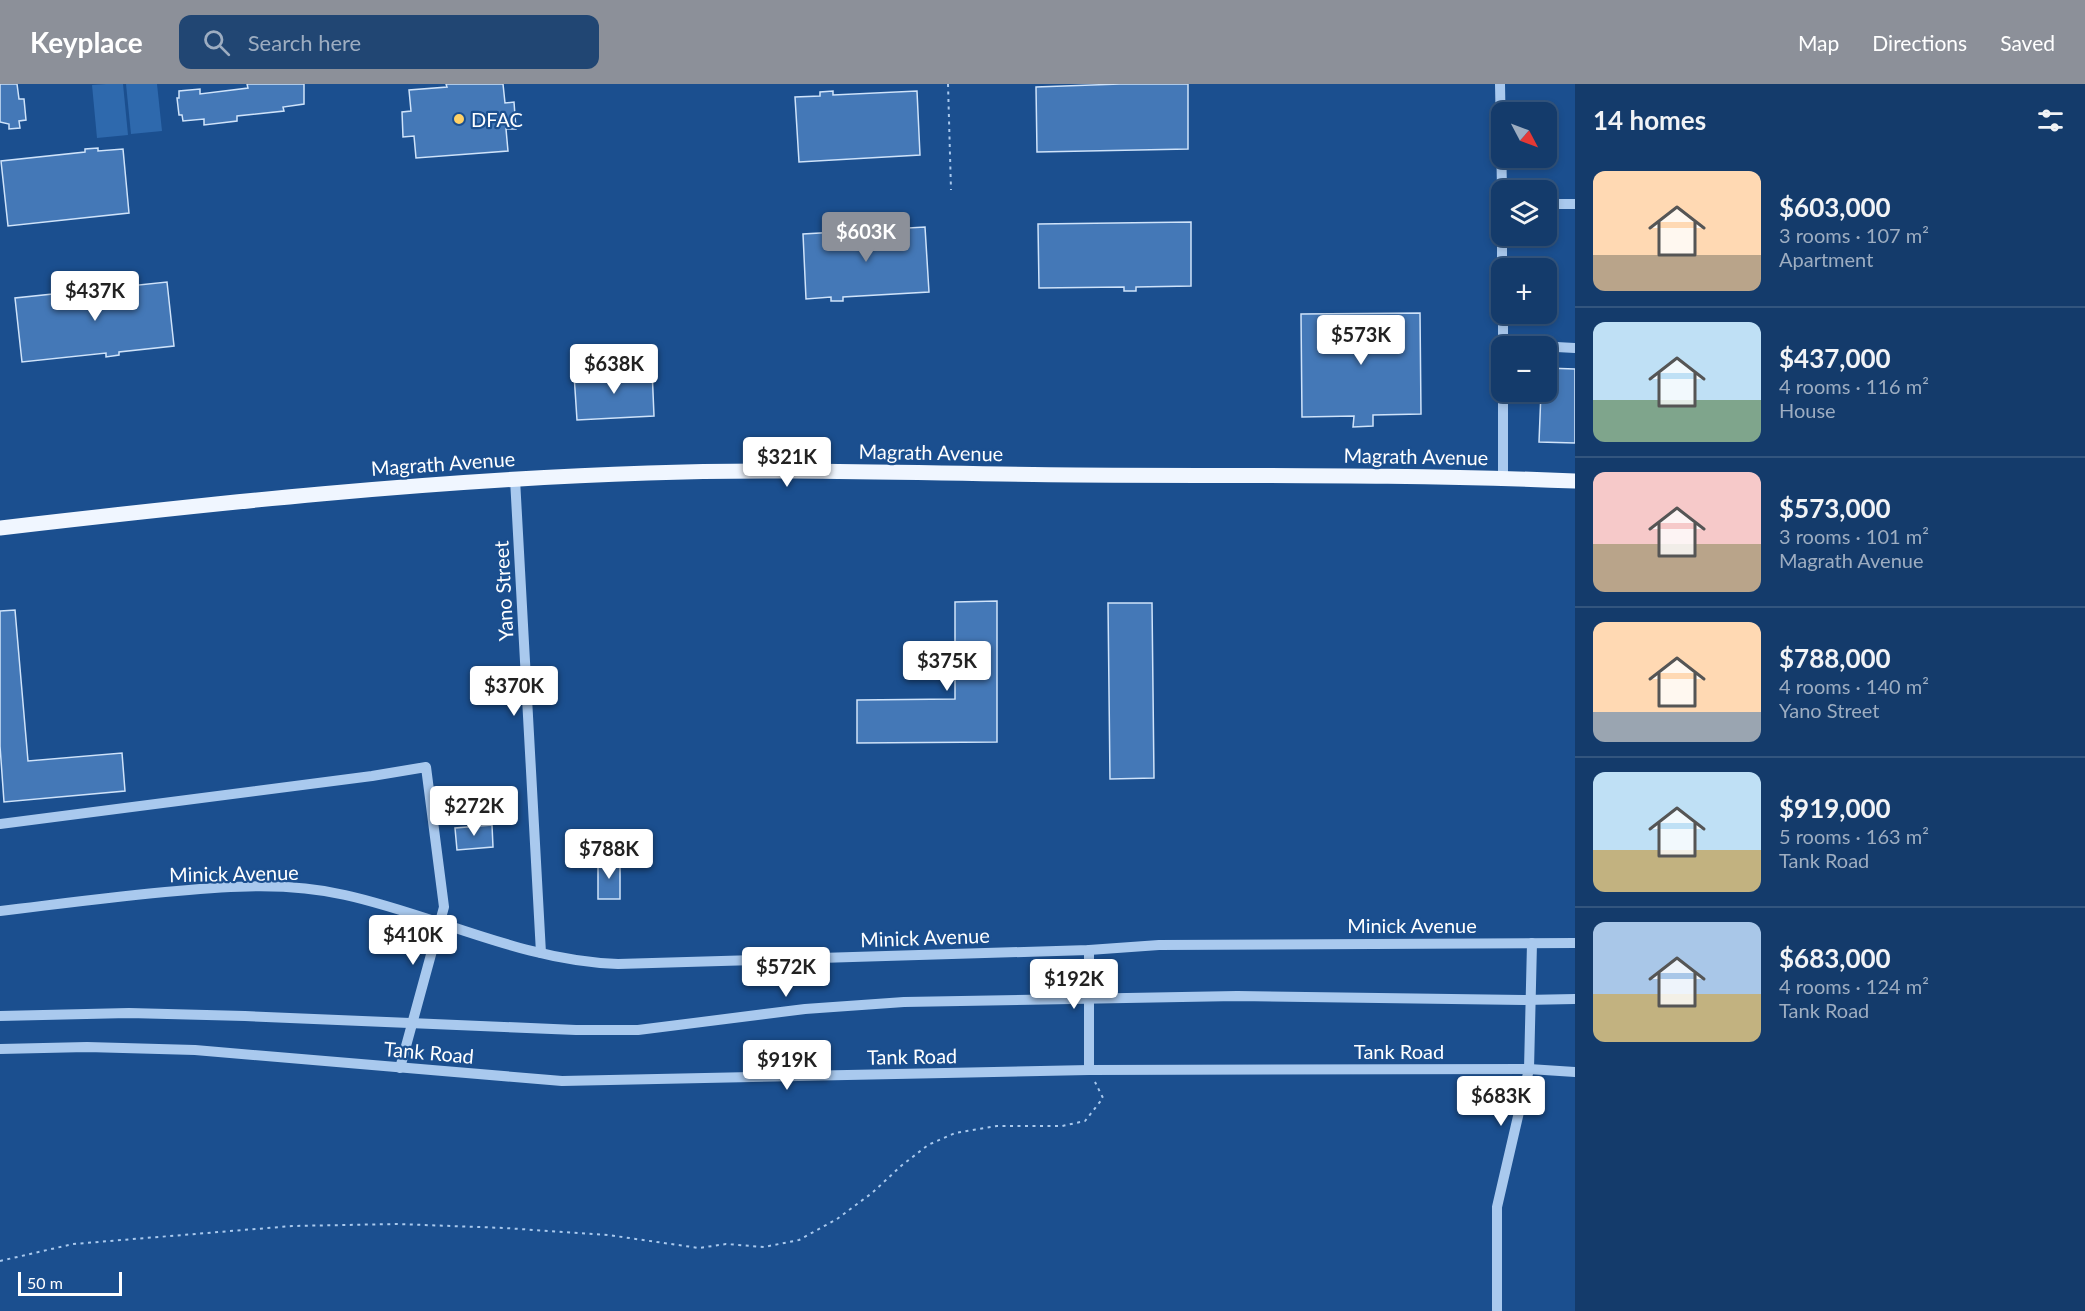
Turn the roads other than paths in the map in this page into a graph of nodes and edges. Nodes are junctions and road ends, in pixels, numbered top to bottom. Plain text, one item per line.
1 (1500, 84) edge
2 (1502, 180) edge
3 (1557, 204) edge
4 (1575, 204) edge
5 (1557, 347) edge
6 (1575, 348) edge
7 (1503, 402) edge
8 (1503, 478) junction
9 (515, 479) junction
10 (1575, 481) edge
11 (0, 528) edge
12 (0, 824) edge
13 (0, 911) edge
14 (439, 923) junction
15 (1532, 943) junction
16 (1575, 943) edge
17 (1089, 950) junction
18 (541, 953) junction
19 (1088, 999) junction
20 (1575, 999) edge
21 (1530, 1000) junction
22 (0, 1016) edge
23 (412, 1023) junction
24 (0, 1049) edge
25 (400, 1068) junction
26 (1529, 1069) junction
27 (1089, 1071) junction
28 (1575, 1072) edge
29 (1497, 1311) edge

1 - 2 street
3 - 4 street
5 - 6 street
7 - 8 street
8 - 9 main road, Magrath Avenue
8 - 10 main road, Magrath Avenue
9 - 11 main road, Magrath Avenue
9 - 18 street, Yano Street
12 - 14 street
13 - 14 street, Minick Avenue
14 - 18 street, Minick Avenue
14 - 23 street
15 - 16 street, Minick Avenue
15 - 17 street, Minick Avenue
15 - 21 street
17 - 18 street, Minick Avenue
17 - 19 street
19 - 21 street
19 - 23 street
19 - 27 street
20 - 21 street
21 - 26 street
22 - 23 street
23 - 25 street
24 - 25 street, Tank Road
25 - 27 street, Tank Road
26 - 27 street, Tank Road
26 - 28 street, Tank Road
26 - 29 street

